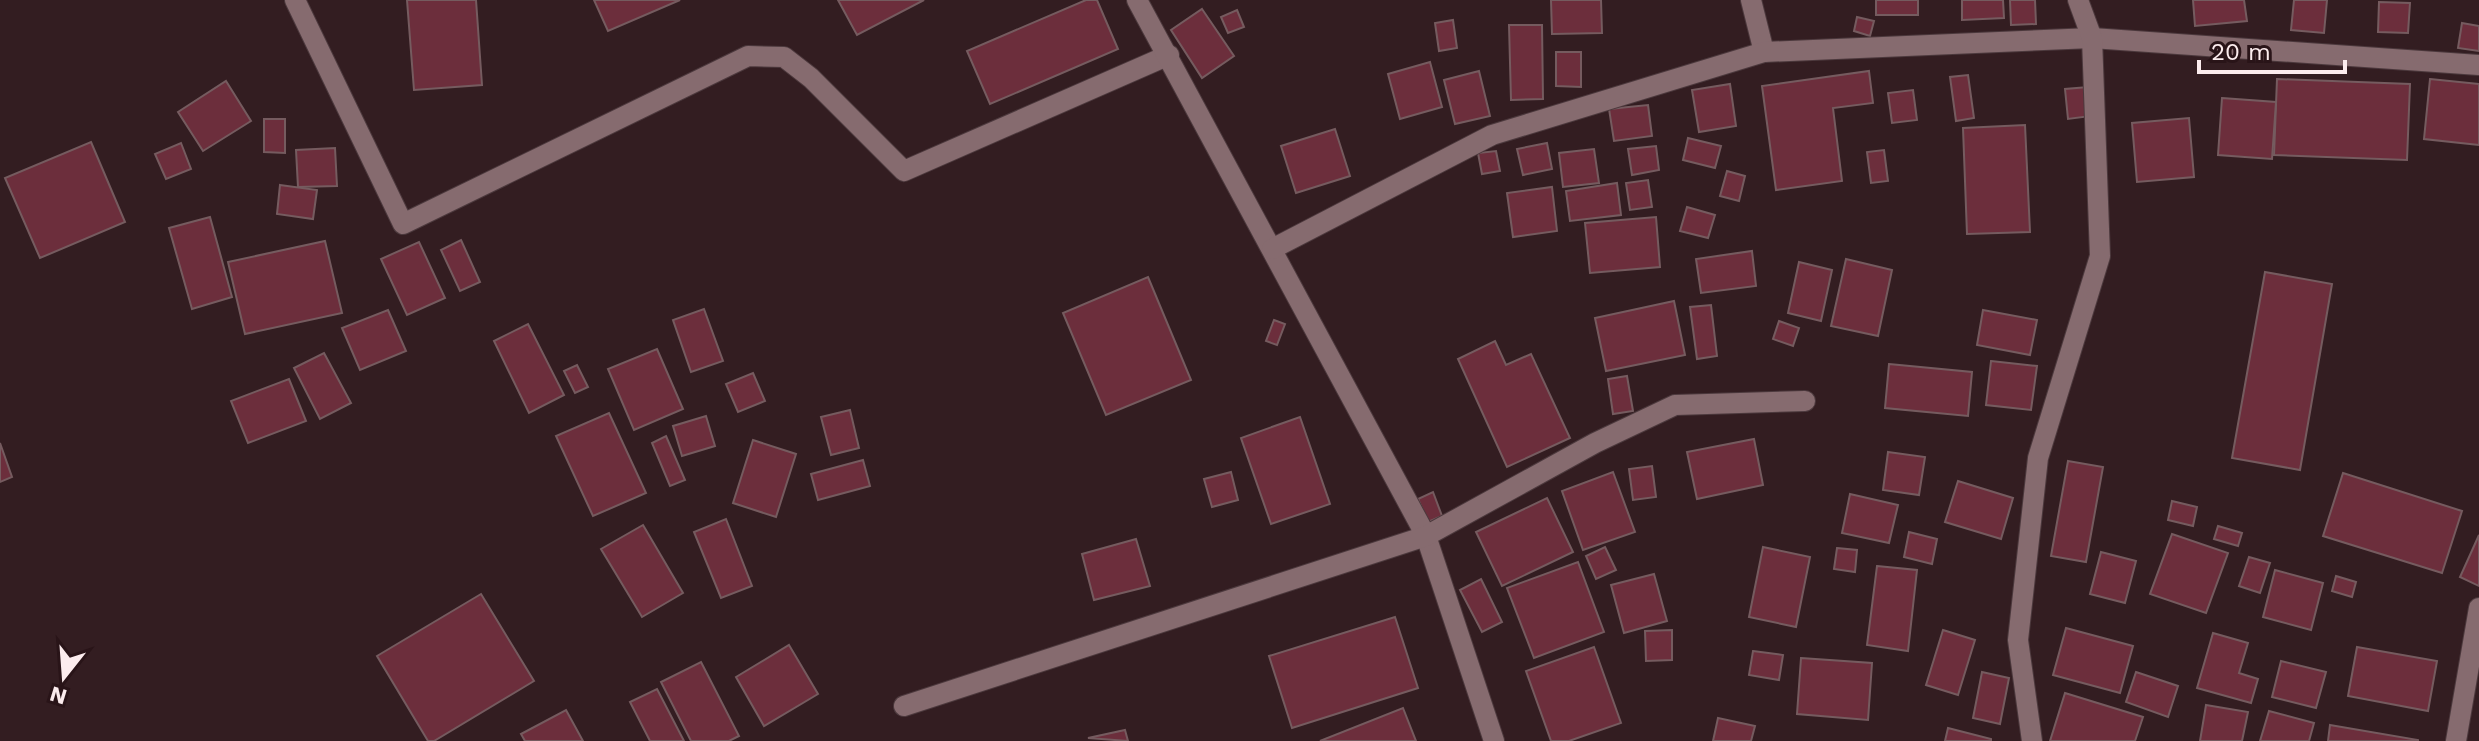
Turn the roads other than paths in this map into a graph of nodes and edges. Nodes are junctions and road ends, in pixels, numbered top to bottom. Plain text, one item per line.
1 (295, 0) edge
2 (1137, 0) edge
3 (1751, 0) edge
4 (2078, 0) edge
5 (2092, 38) junction
6 (1764, 52) junction
7 (1169, 55) junction
8 (2479, 65) edge
9 (1272, 249) junction
10 (1805, 401) dead end
11 (1426, 536) junction
12 (2479, 608) edge
13 (904, 706) dead end
14 (1494, 741) edge
15 (2032, 741) edge
16 (2456, 741) edge

1 - 7 street
2 - 7 street
3 - 6 street
4 - 5 street
5 - 6 street
5 - 8 street
5 - 15 street
6 - 9 street
7 - 9 street
9 - 11 street
10 - 11 street
11 - 13 street
11 - 14 street
12 - 16 street

